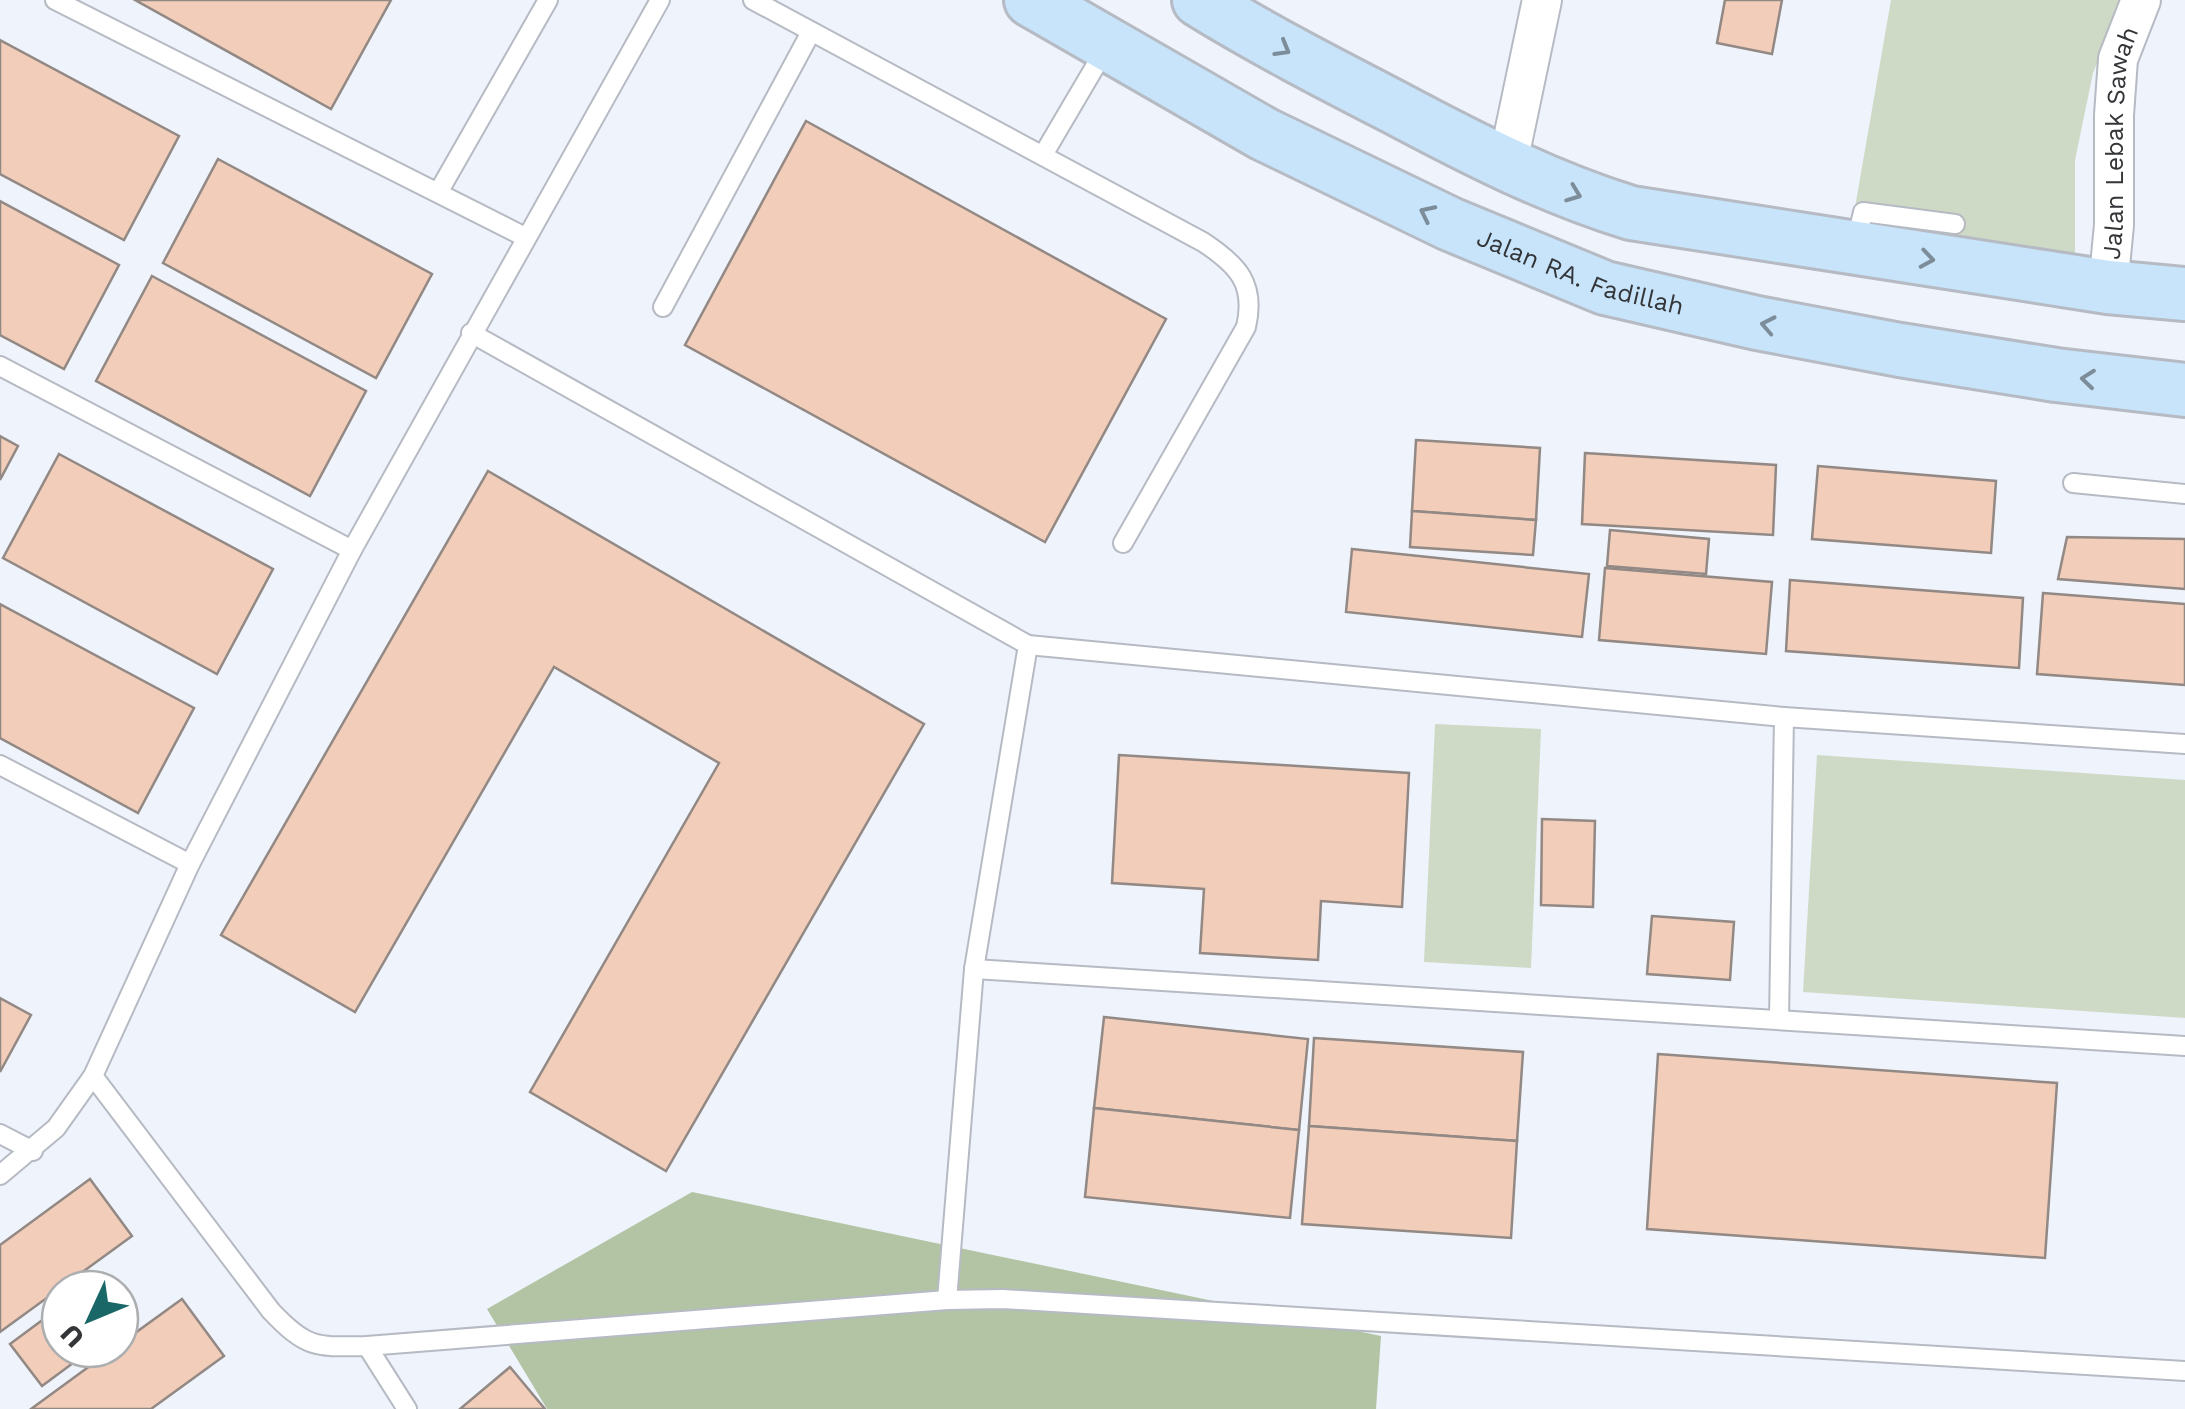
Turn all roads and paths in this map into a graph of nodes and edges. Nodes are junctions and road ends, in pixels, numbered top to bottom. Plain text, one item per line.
1 (55, 0) edge
2 (548, 0) edge
3 (660, 0) edge
4 (752, 0) edge
5 (1031, 0) edge
6 (1199, 0) edge
7 (1542, 0) edge
8 (2141, 0) edge
9 (811, 32) junction
10 (1108, 46) junction
11 (1043, 155) junction
12 (1507, 166) junction
13 (439, 191) junction
14 (1955, 224) dead end
15 (525, 236) junction
16 (1856, 248) junction
17 (2108, 287) junction
18 (2185, 294) edge
19 (663, 307) dead end
20 (470, 333) junction
21 (0, 366) edge
22 (2185, 390) edge
23 (2073, 483) dead end
24 (2185, 494) edge
25 (1123, 544) dead end
26 (352, 550) junction
27 (1028, 645) junction
28 (1784, 717) junction
29 (2185, 744) edge
30 (0, 765) edge
31 (190, 864) junction
32 (974, 969) junction
33 (1779, 1020) junction
34 (2185, 1046) edge
35 (93, 1076) junction
36 (0, 1134) edge
37 (33, 1150) junction
38 (0, 1175) edge
39 (946, 1300) junction
40 (366, 1346) junction
41 (2185, 1372) edge
42 (406, 1409) edge

1 - 13 lane
2 - 13 lane
3 - 15 lane
4 - 9 lane
5 - 10 main road, Jalan RA. Fadillah
6 -> 12 main road
7 - 12 street
8 - 17 street, Jalan Lebak Sawah
9 - 11 lane
9 - 19 lane
10 - 11 lane
22 -> 10 main road, Jalan RA. Fadillah
11 - 25 lane
12 -> 16 main road
13 - 15 lane
14 - 16 lane
15 - 20 lane
16 -> 17 main road
17 - 18 main road
20 - 26 lane
20 - 27 lane
21 - 26 lane
23 - 24 lane
26 - 31 lane
27 - 28 lane
27 - 32 lane
28 - 29 lane
28 - 33 lane
30 - 31 lane
31 - 35 lane
32 - 33 lane
32 - 39 lane
33 - 34 lane
35 - 37 lane
35 - 40 lane
36 - 37 lane
37 - 38 lane
39 - 40 lane
39 - 41 lane
40 - 42 lane

